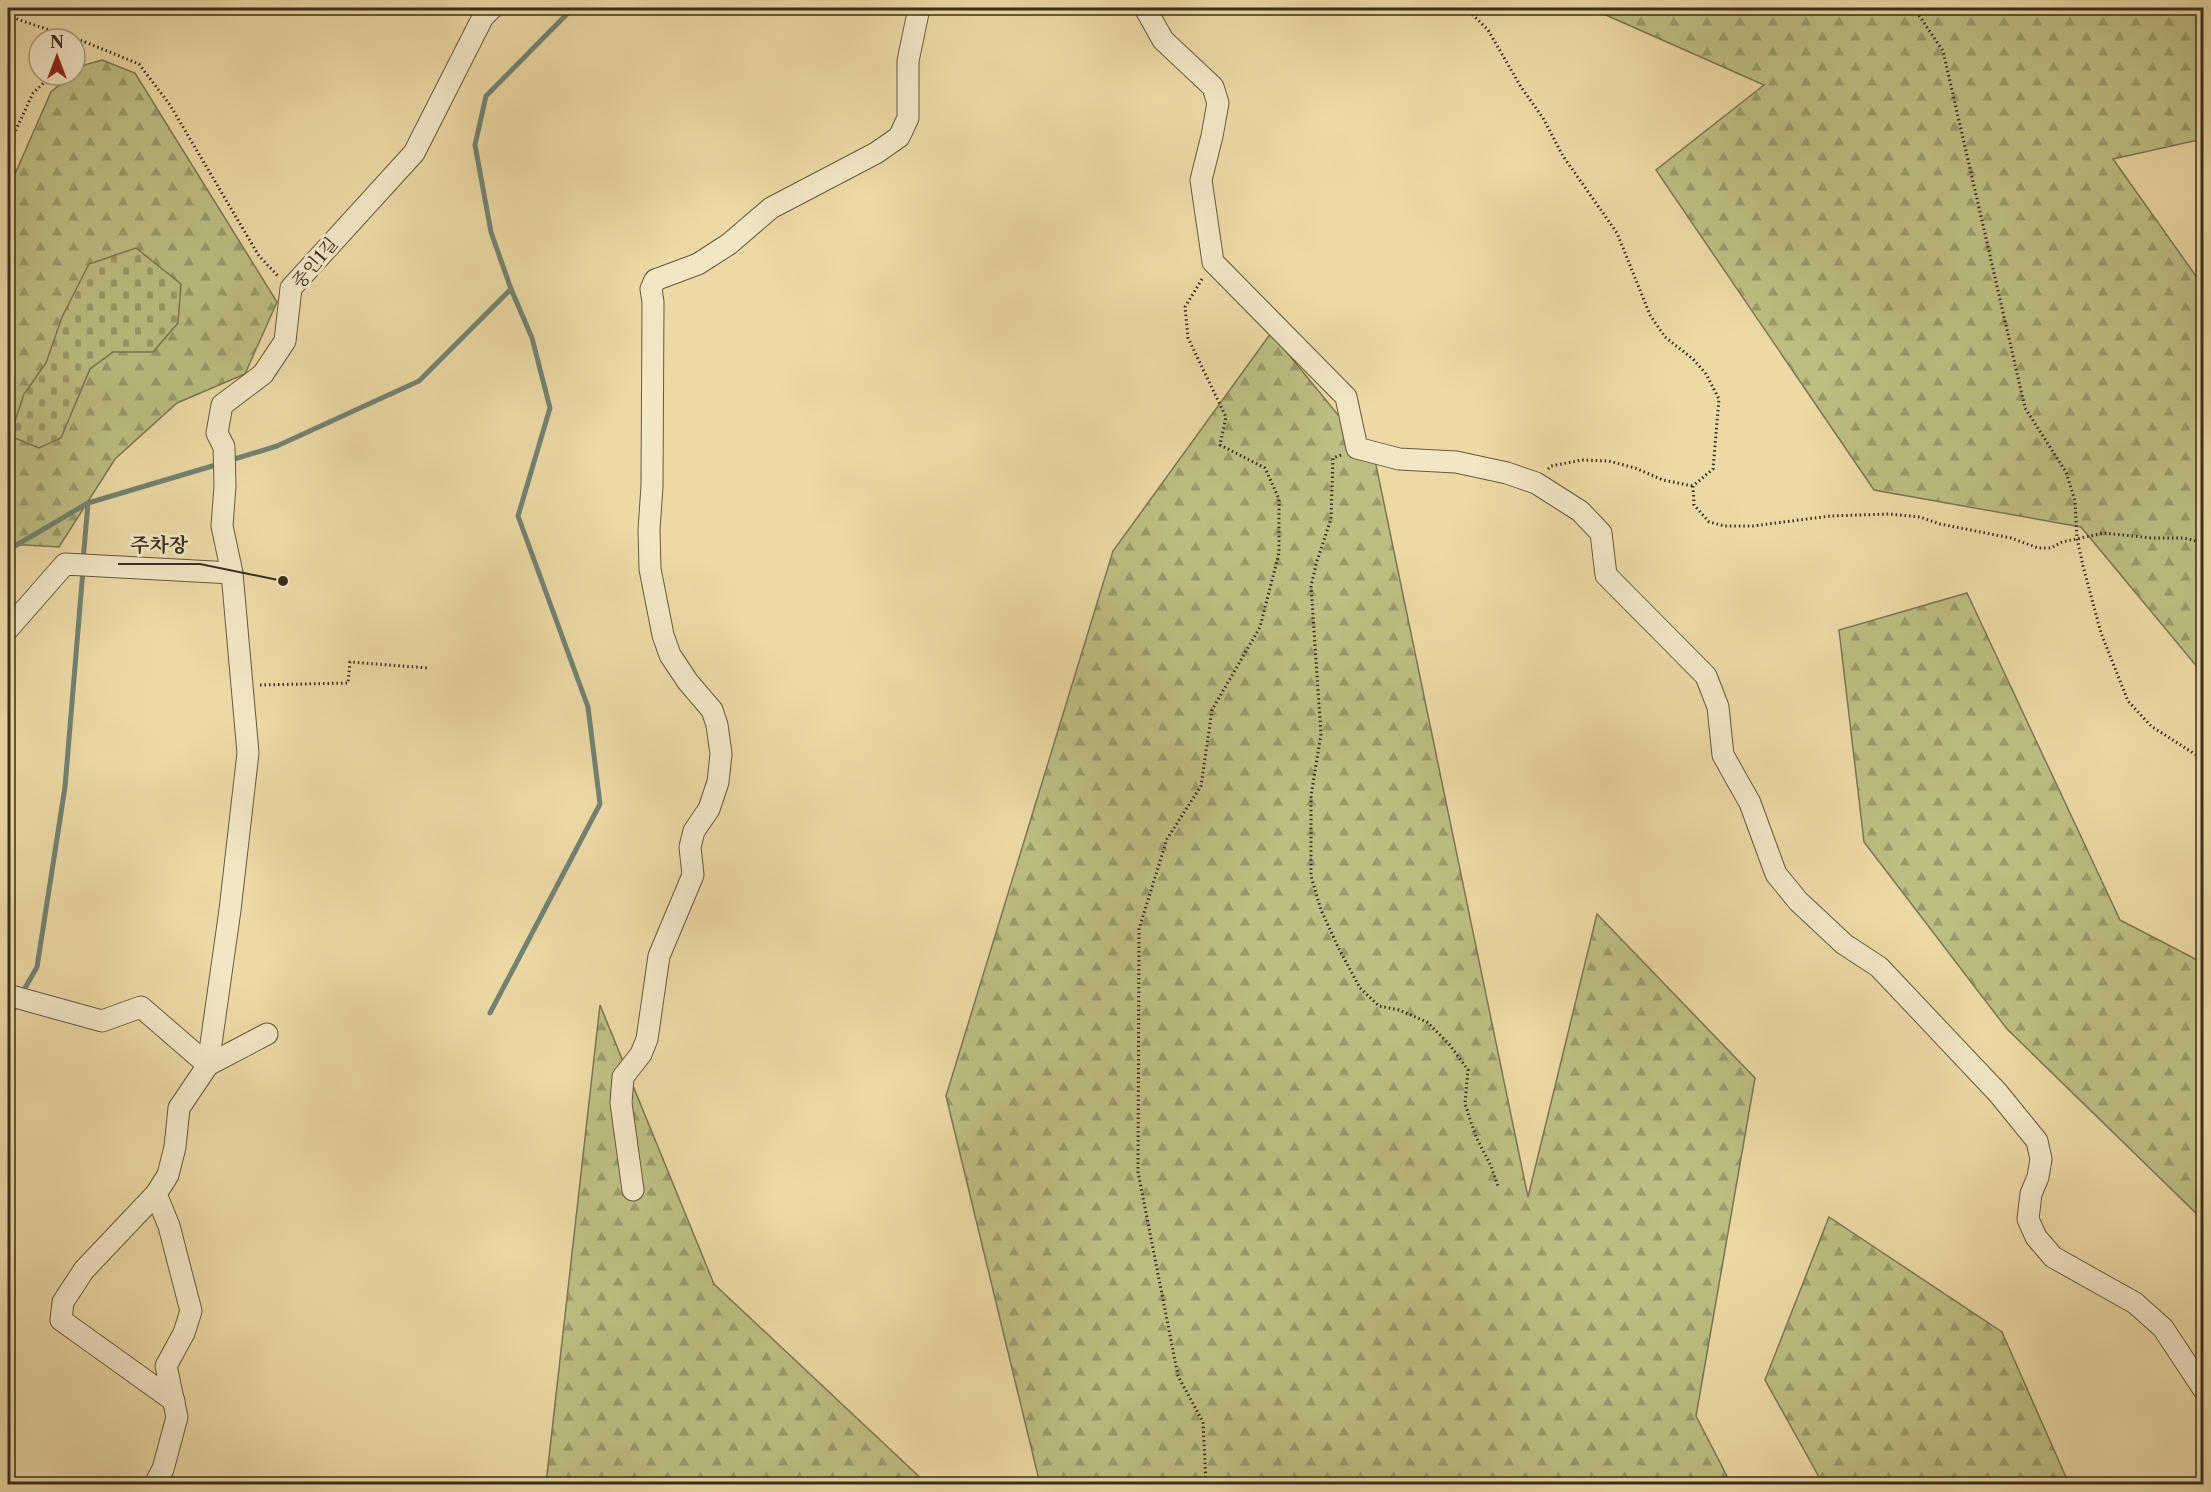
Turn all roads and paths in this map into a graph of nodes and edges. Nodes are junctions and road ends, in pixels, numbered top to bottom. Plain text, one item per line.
1 (492, 8) edge
2 (919, 8) edge
3 (1145, 8) edge
4 (1466, 8) edge
5 (1914, 8) edge
6 (8, 16) edge
7 (41, 27) edge
8 (87, 43) edge
9 (39, 87) edge
10 (8, 147) edge
11 (1213, 262) junction
12 (291, 288) junction
13 (1357, 448) junction
14 (1536, 483) junction
15 (1693, 486) junction
16 (2077, 538) junction
17 (2204, 543) edge
18 (232, 573) junction
19 (8, 629) edge
20 (428, 668) dead end
21 (243, 686) junction
22 (2204, 760) edge
23 (8, 995) edge
24 (267, 1034) dead end
25 (208, 1065) junction
26 (1498, 1186) dead end
27 (633, 1190) dead end
28 (156, 1194) junction
29 (2204, 1390) edge
30 (174, 1401) junction
31 (155, 1485) edge
32 (1206, 1485) edge

1 - 12 street, 중인1길
2 - 27 street
3 - 11 street
4 - 15 path
5 - 16 path
6 - 7 path
8 - 12 path
9 - 10 path
11 - 13 street
11 - 32 path
12 - 18 street, 중인1길
13 - 14 street
13 - 26 path
14 - 15 path
14 - 29 street
15 - 16 path
16 - 17 path
16 - 22 path
18 - 19 street
18 - 21 street, 중인1길
20 - 21 path
21 - 25 street, 중인1길
23 - 25 street
24 - 25 street
25 - 28 street
28 - 30 street
28 - 30 street
30 - 31 street

